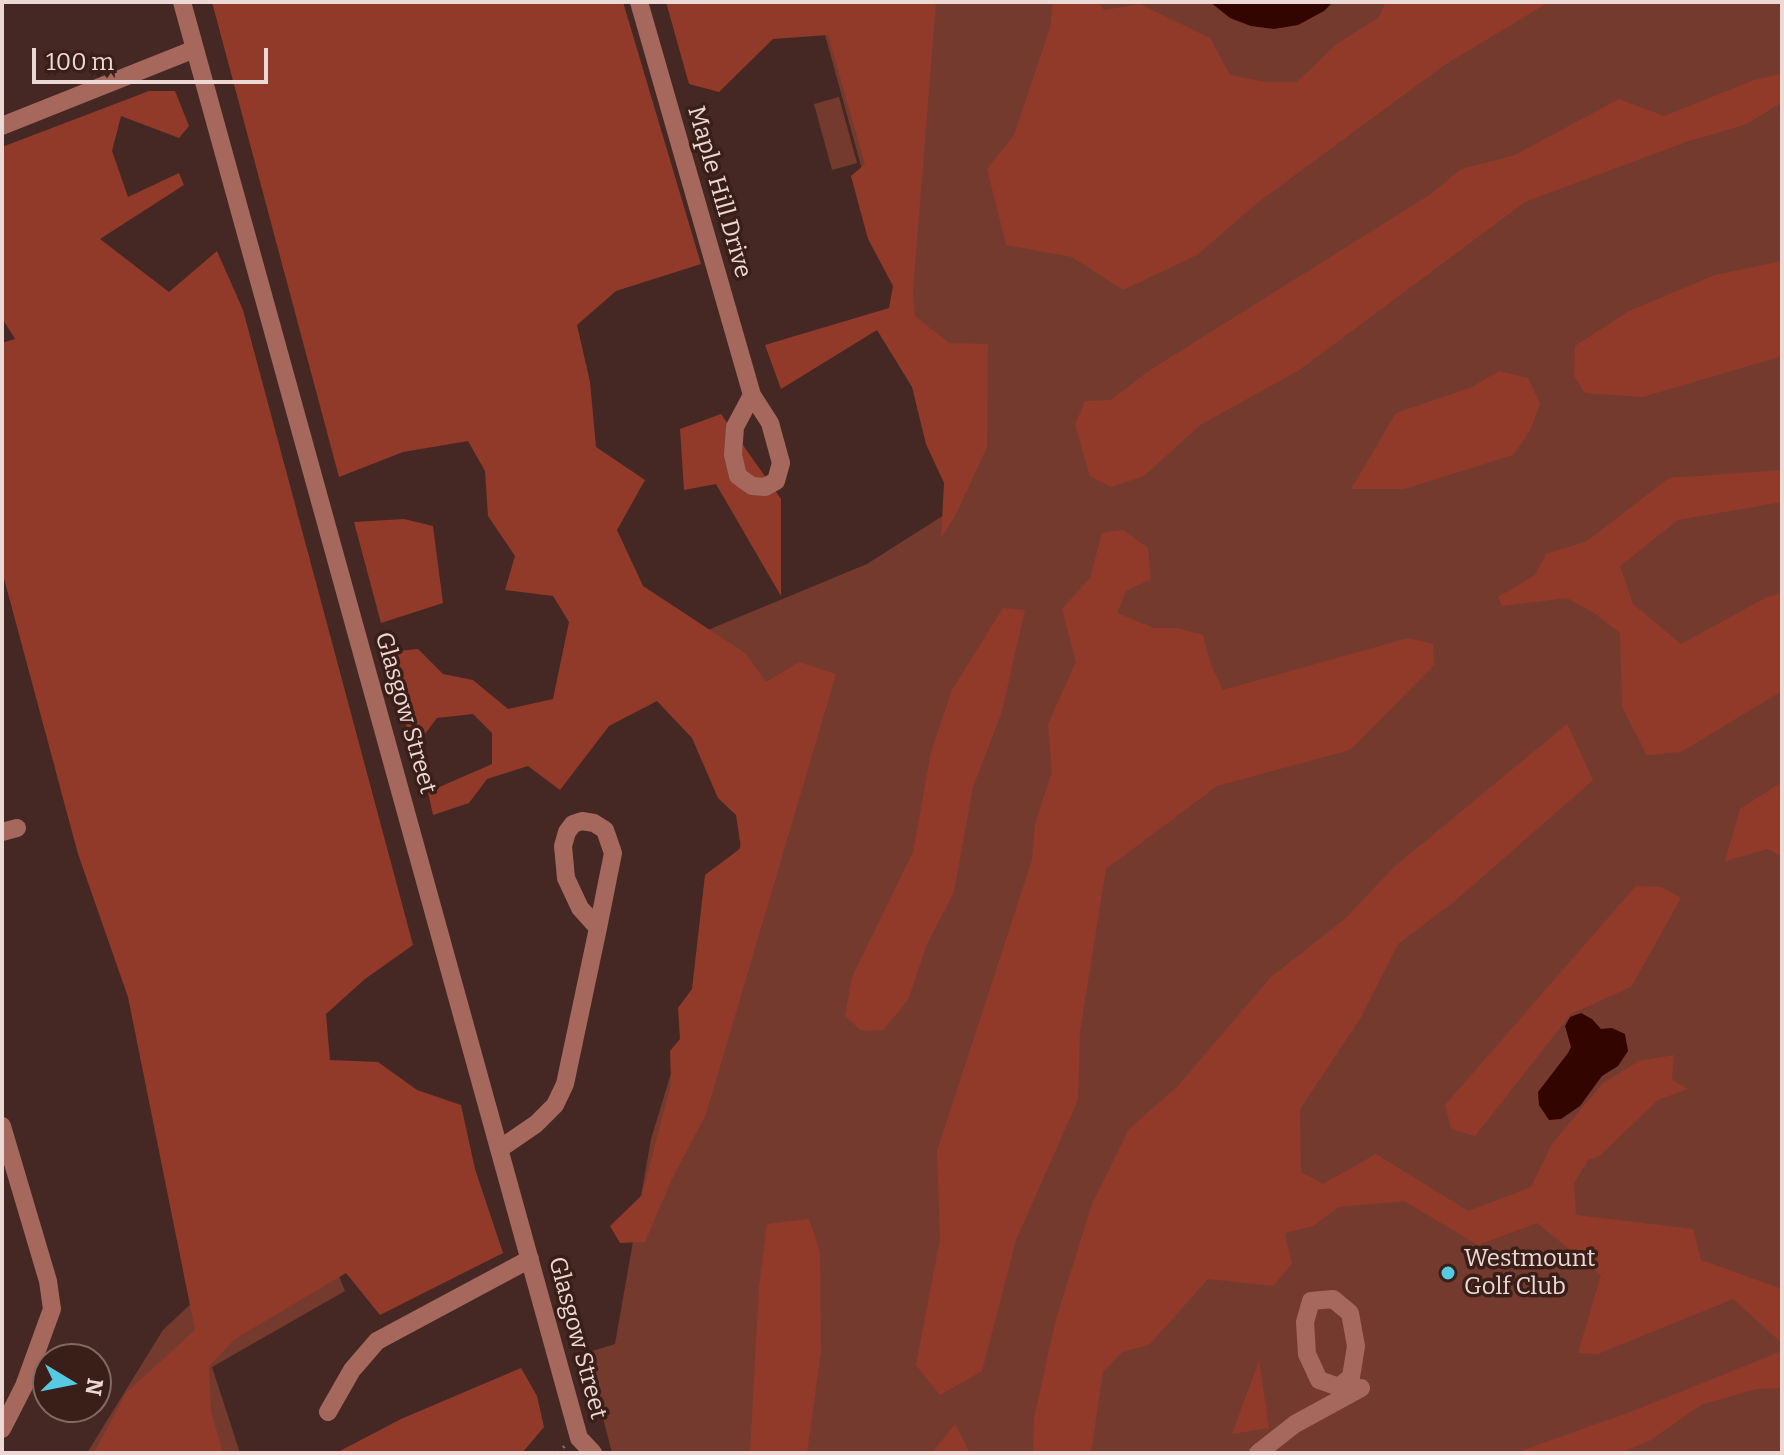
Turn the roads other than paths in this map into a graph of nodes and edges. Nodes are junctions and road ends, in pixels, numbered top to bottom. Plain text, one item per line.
1 (182, 2) edge
2 (639, 2) edge
3 (195, 49) junction
4 (2, 126) edge
5 (752, 395) dead end
6 (598, 928) junction
7 (2, 1126) edge
8 (501, 1148) junction
9 (530, 1259) junction
10 (1361, 1388) dead end
11 (1340, 1392) junction
12 (328, 1412) dead end
13 (2, 1429) edge
14 (573, 1446) edge
15 (593, 1453) edge
16 (1258, 1453) edge

1 - 3 street, Glasgow Street
2 - 5 street, Maple Hill Drive
3 - 4 street
3 - 8 street, Glasgow Street
6 - 6 street
6 - 8 street
7 - 13 street
8 - 9 street, Glasgow Street
9 - 12 street
9 - 14 street, Glasgow Street
10 - 11 street
11 - 11 street
11 - 16 street
14 - 15 street, Glasgow Street

